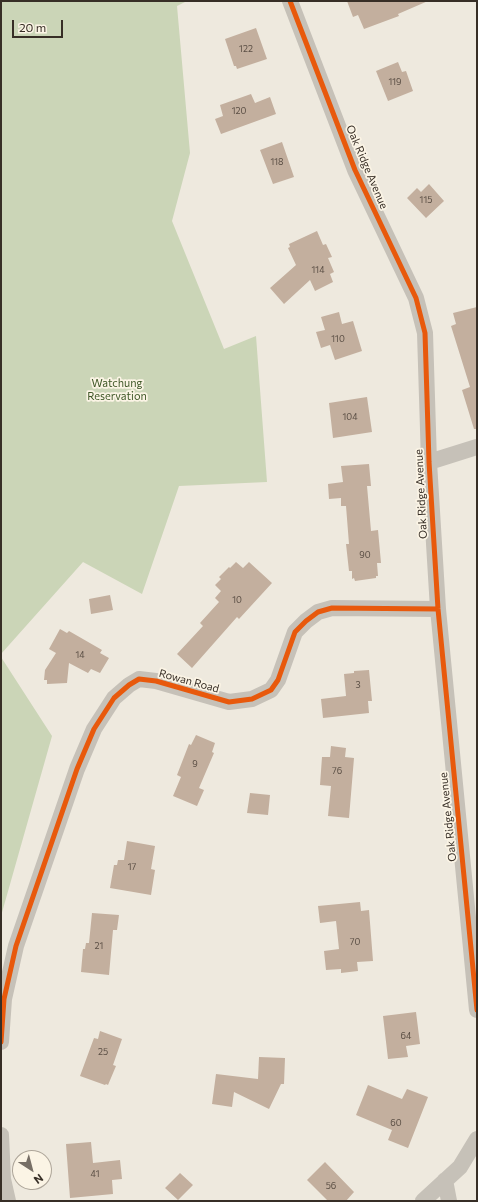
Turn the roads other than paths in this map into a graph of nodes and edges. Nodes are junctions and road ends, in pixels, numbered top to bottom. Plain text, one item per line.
1 (290, 1) edge
2 (477, 447) edge
3 (429, 462) junction
4 (438, 609) junction
5 (477, 1010) edge
6 (1, 1042) edge
7 (1, 1135) edge
8 (477, 1139) edge
9 (445, 1180) junction
10 (8, 1201) edge
11 (423, 1201) edge
12 (449, 1201) edge

1 - 3 street, Oak Ridge Avenue
2 - 3 street
3 - 4 street, Oak Ridge Avenue
4 - 5 street, Oak Ridge Avenue
4 - 6 street, Rowan Road
7 - 10 street
8 - 9 street
9 - 11 street
9 - 12 street

